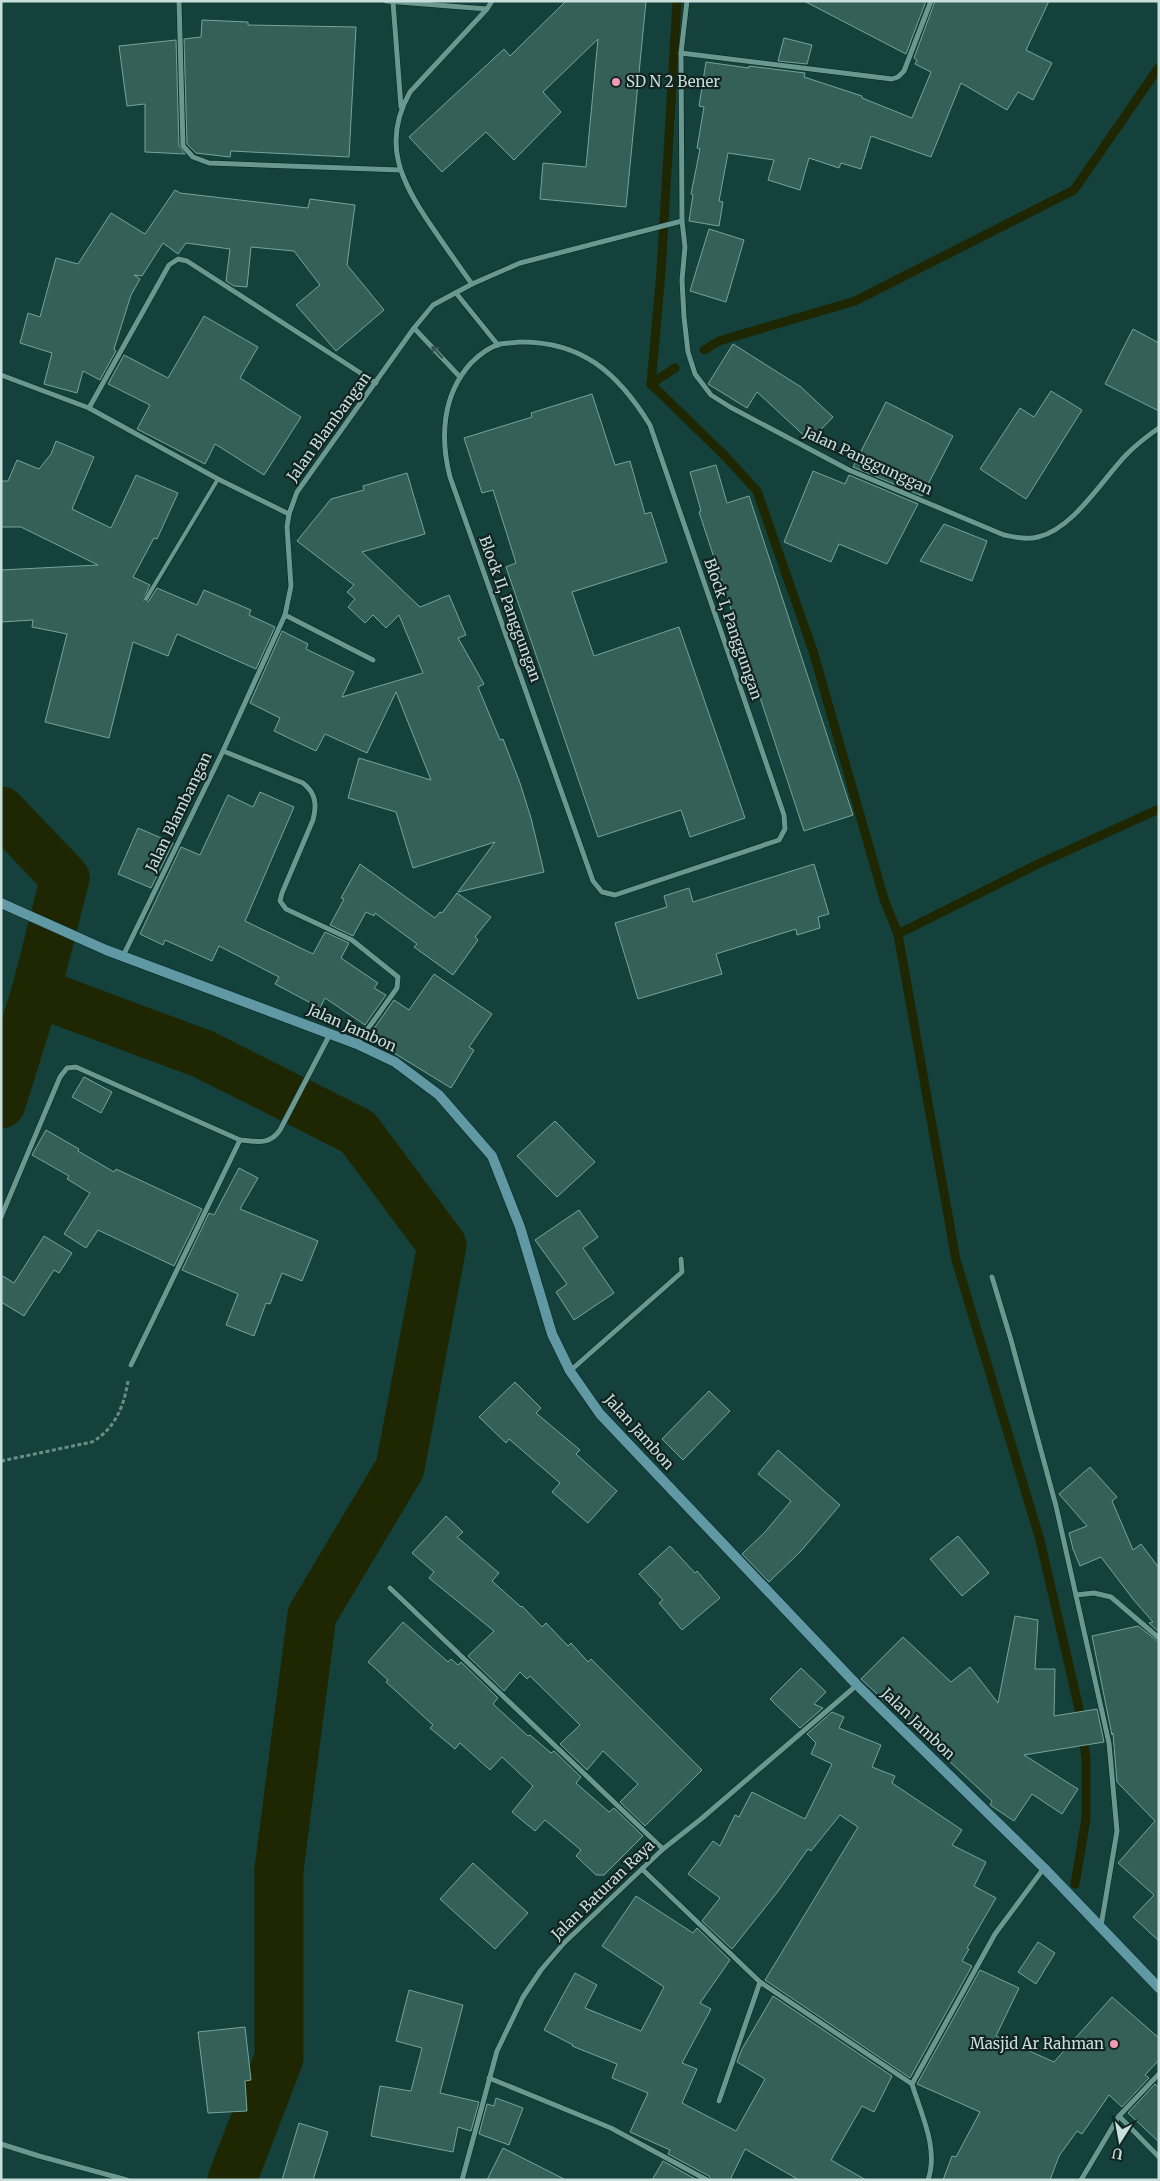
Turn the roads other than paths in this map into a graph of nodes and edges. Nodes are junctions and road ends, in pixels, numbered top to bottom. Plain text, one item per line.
1 (179, 1) edge
2 (386, 1) edge
3 (492, 1) edge
4 (688, 1) edge
5 (931, 1) edge
6 (393, 2) edge
7 (487, 9) junction
8 (682, 53) junction
9 (400, 108) junction
10 (400, 170) junction
11 (682, 220) junction
12 (472, 284) junction
13 (456, 293) junction
14 (414, 328) junction
15 (498, 344) junction
16 (1, 375) edge
17 (460, 377) junction
18 (376, 383) junction
19 (89, 408) junction
20 (1159, 428) edge
21 (218, 479) junction
22 (289, 514) junction
23 (146, 599) dead end
24 (285, 615) junction
25 (373, 660) dead end
26 (223, 751) junction
27 (602, 892) joint
28 (1, 903) edge
29 (123, 956) junction
30 (331, 1032) junction
31 (358, 1044) junction
32 (240, 1140) junction
33 (1, 1216) edge
34 (681, 1259) dead end
35 (992, 1277) dead end
36 (131, 1365) road end
37 (570, 1371) junction
38 (390, 1588) dead end
39 (1076, 1595) junction
40 (1159, 1638) edge
41 (857, 1685) junction
42 (663, 1849) junction
43 (1044, 1868) junction
44 (642, 1869) junction
45 (1101, 1926) junction
46 (760, 1982) junction
47 (1159, 1988) edge
48 (1159, 2074) edge
49 (489, 2078) junction
50 (912, 2084) junction
51 (719, 2101) dead end
52 (1120, 2116) junction
53 (1, 2144) edge
54 (1159, 2157) edge
55 (127, 2180) edge
56 (462, 2180) edge
57 (707, 2180) edge
58 (928, 2180) edge
59 (1081, 2180) edge

1 - 10 street
2 - 6 street
3 - 7 street
4 - 8 street, Jalan Panggunggan
5 - 8 street
6 - 7 street
6 - 9 street
7 - 9 street
8 - 11 street, Jalan Panggunggan
9 - 10 street
10 - 12 street
11 - 12 street, Jalan Blambangan
11 - 20 street, Jalan Panggunggan
12 - 13 street, Jalan Blambangan
13 - 14 street, Jalan Blambangan
13 - 15 street
17 -> 14 street
14 - 18 street, Jalan Blambangan
15 - 17 street, Block II, Panggungan
15 - 27 street, Block I, Panggungan
16 - 19 street
17 - 27 street, Block II, Panggungan
18 - 19 street
18 - 22 street, Jalan Blambangan
19 - 21 street
21 - 22 street
21 - 23 lane
22 - 24 street, Jalan Blambangan
24 - 25 street
24 - 26 street, Jalan Blambangan
26 - 29 street, Jalan Blambangan
26 - 31 street
28 - 29 main road, Jalan Jambon
29 - 30 main road, Jalan Jambon
30 - 31 main road, Jalan Jambon
30 - 32 street
31 - 37 main road, Jalan Jambon
32 - 33 street
32 - 36 street
34 - 37 street
35 - 39 street
37 - 41 main road, Jalan Jambon
38 - 42 street
39 - 40 street
39 - 45 street
41 - 42 street, Jalan Baturan Raya
41 - 43 main road, Jalan Jambon
42 - 44 street, Jalan Baturan Raya
43 - 45 main road, Jalan Jambon
43 - 50 street
44 - 46 street
44 - 49 street, Jalan Baturan Raya
45 - 47 main road, Jalan Jambon
46 - 50 street
46 - 51 street
48 - 52 street
49 - 56 street, Jalan Baturan Raya
49 - 57 street
50 - 58 street
52 - 54 street
52 - 59 street
53 - 55 street

